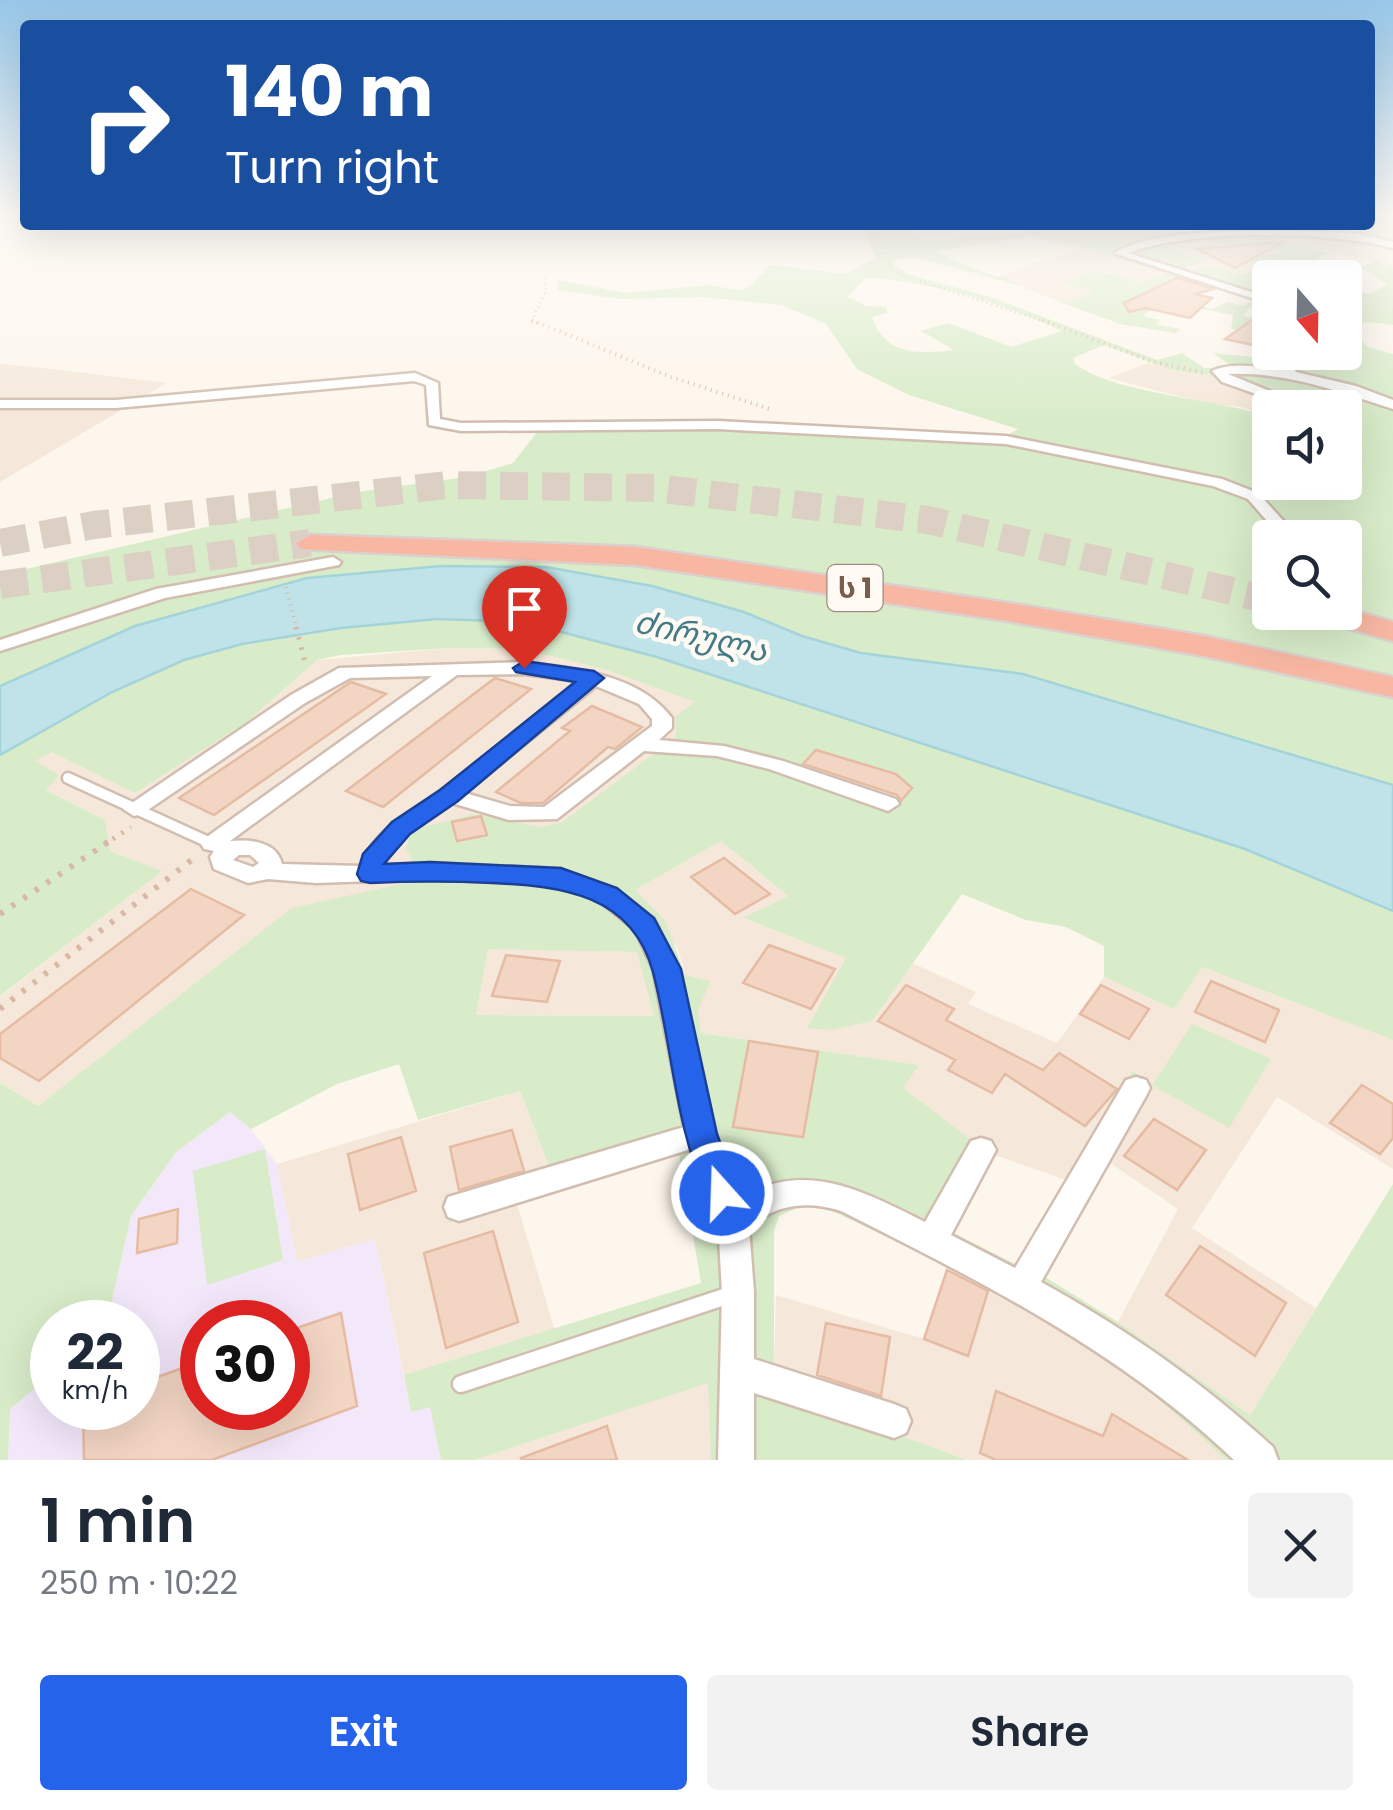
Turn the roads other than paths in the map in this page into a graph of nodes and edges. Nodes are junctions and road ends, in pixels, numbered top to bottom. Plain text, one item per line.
1 (1214, 283) edge
2 (1252, 295) edge
3 (1289, 370) edge
4 (1292, 374) junction
5 (1259, 390) edge
6 (0, 404) edge
7 (1393, 405) edge
8 (1274, 520) edge
9 (322, 552) joint
10 (1362, 624) edge
11 (1362, 625) edge
12 (1393, 632) edge
13 (1393, 642) edge
14 (0, 646) edge
15 (454, 668) junction
16 (594, 678) junction
17 (1393, 687) edge
18 (643, 745) junction
19 (68, 778) dead end
20 (449, 795) junction
21 (888, 804) dead end
22 (141, 813) junction
23 (219, 847) junction
24 (370, 874) junction
25 (1136, 1088) dead end
26 (700, 1134) junction
27 (981, 1150) dead end
28 (460, 1207) dead end
29 (732, 1222) junction
30 (931, 1240) junction
31 (1022, 1286) junction
32 (738, 1292) junction
33 (737, 1370) junction
34 (461, 1384) dead end
35 (894, 1421) dead end
36 (736, 1460) edge
37 (1260, 1460) edge

1 - 2 street
3 - 4 street
4 - 5 street
4 - 7 street
6 - 8 street
9 - 14 street
9 - 17 highway, ს 1
10 - 12 highway
11 - 13 lane
15 - 16 street
15 - 22 street
15 - 23 street
16 - 18 street
16 - 20 street
18 - 20 street
18 - 21 street
19 - 22 lane
20 - 24 street
22 - 23 lane
23 - 24 street
24 - 26 street
25 - 31 street
26 - 28 street
26 - 29 street
27 - 30 street
29 - 30 street
29 - 32 street
30 - 31 street
31 - 37 street
32 - 33 street
32 - 34 lane
33 - 35 street
33 - 36 street

